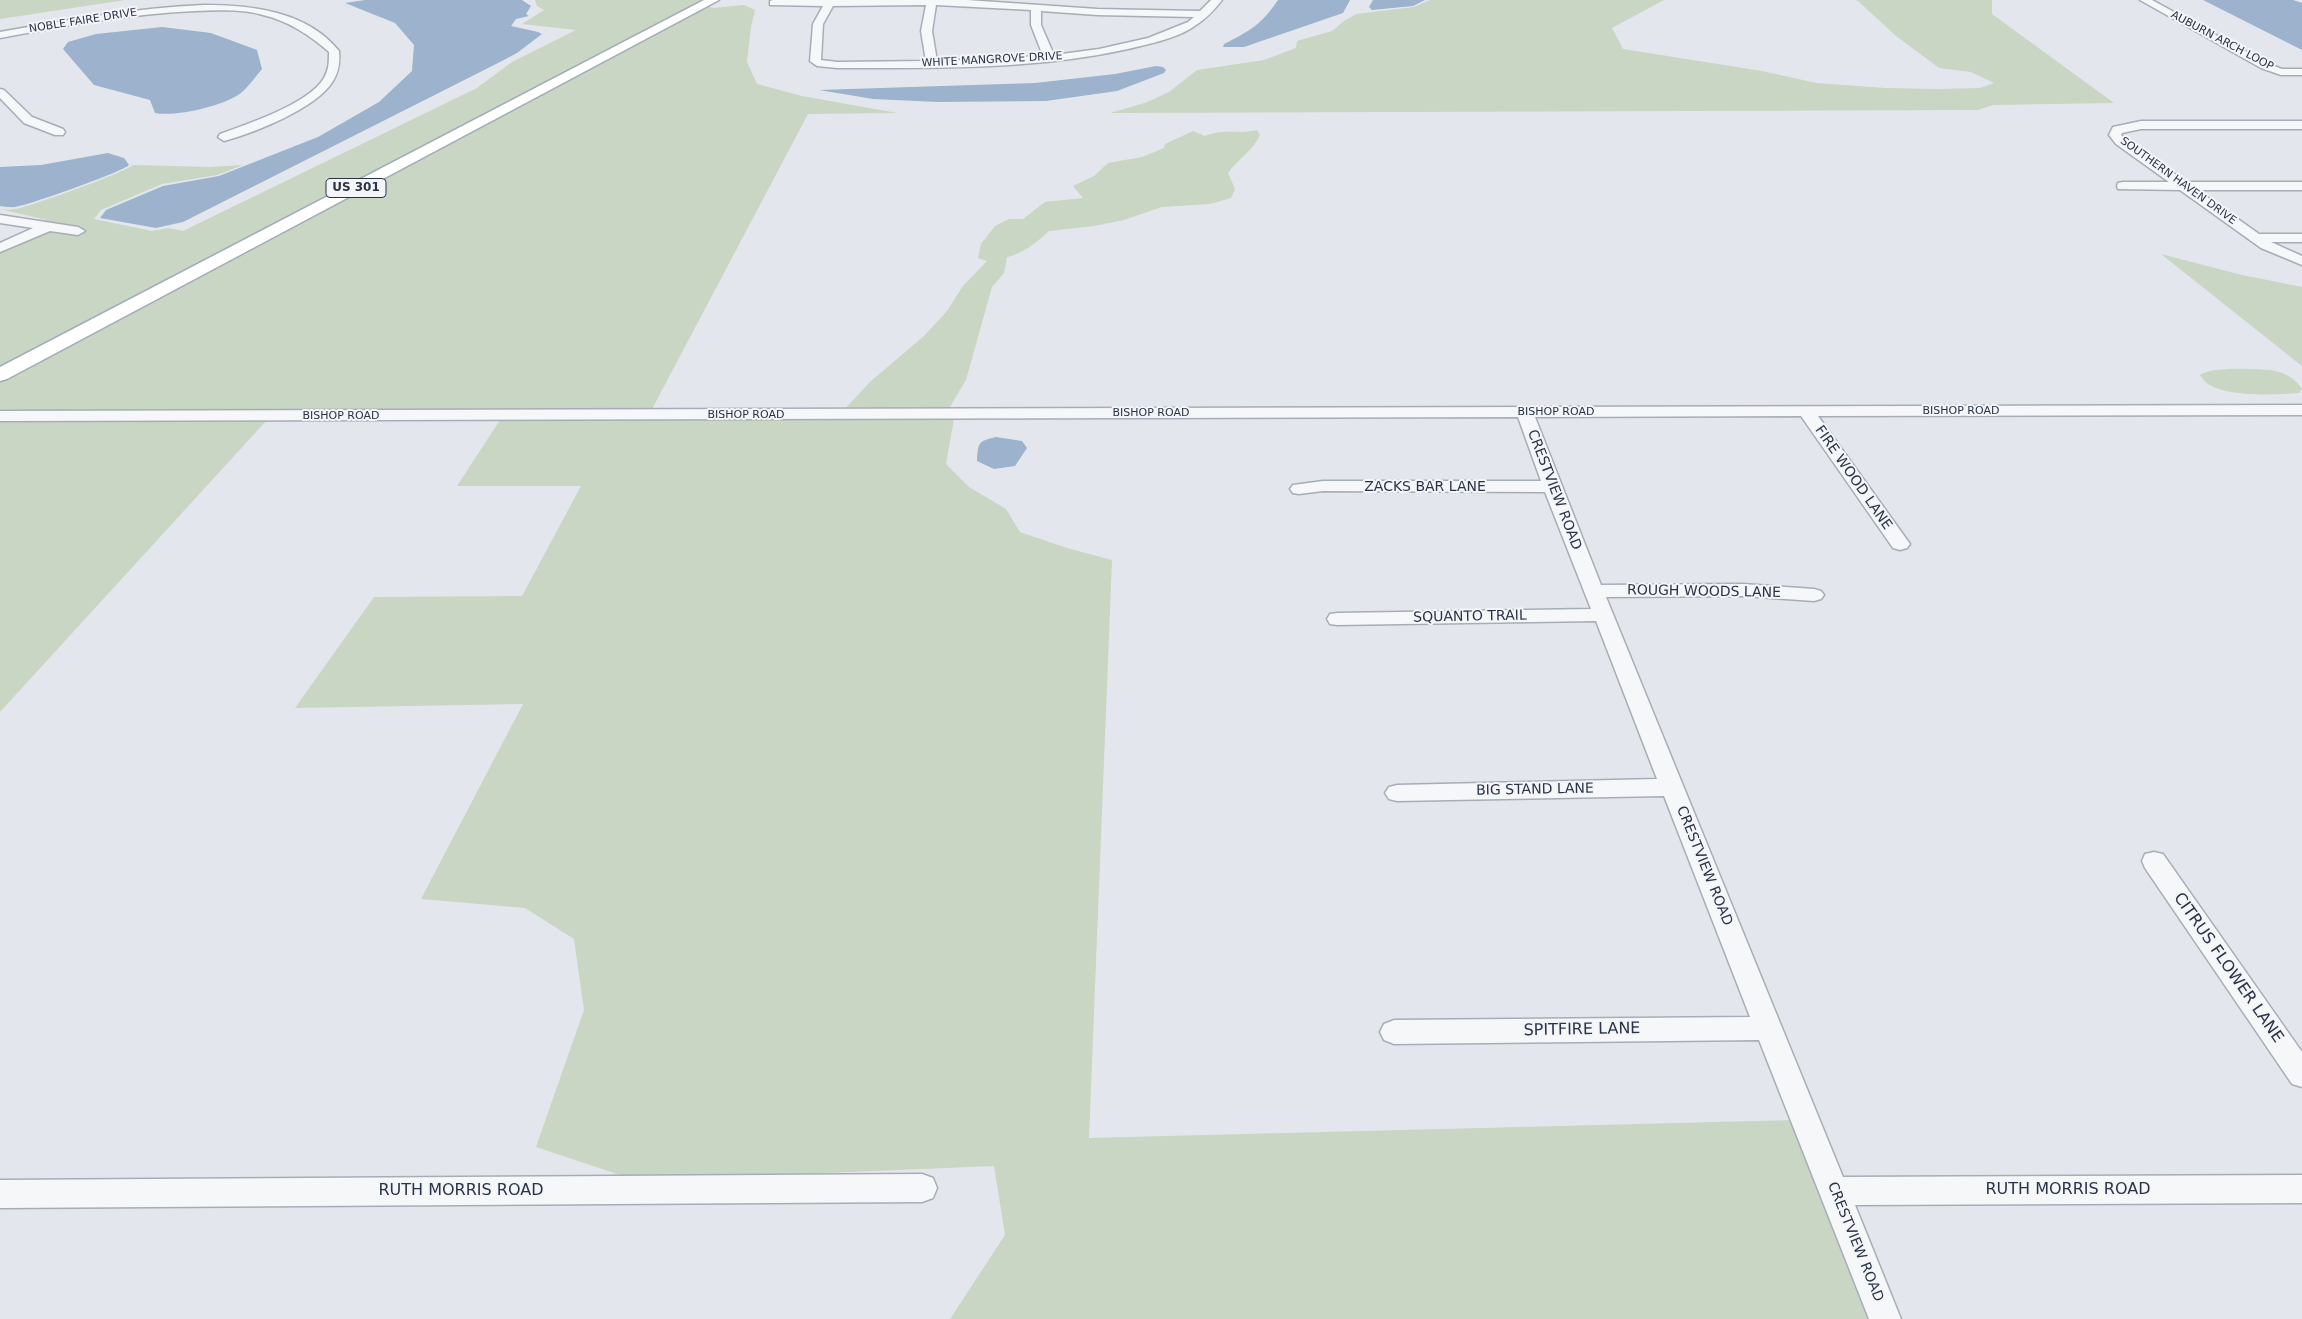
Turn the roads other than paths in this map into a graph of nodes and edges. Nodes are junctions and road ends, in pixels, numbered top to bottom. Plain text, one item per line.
1 (262, 0) edge
2 (713, 0) edge
3 (1217, 0) edge
4 (2145, 0) edge
5 (932, 1) edge
6 (773, 3) dead end
7 (830, 3) junction
8 (242, 9) junction
9 (1036, 9) junction
10 (1205, 14) junction
11 (0, 34) edge
12 (1050, 59) junction
13 (932, 63) junction
14 (2302, 72) edge
15 (0, 92) edge
16 (2302, 125) edge
17 (59, 132) dead end
18 (224, 137) dead end
19 (2123, 186) dead end
20 (2302, 186) edge
21 (2184, 187) junction
22 (0, 219) edge
23 (49, 226) junction
24 (78, 231) dead end
25 (0, 232) edge
26 (27, 236) junction
27 (2256, 238) junction
28 (2302, 238) edge
29 (0, 248) edge
30 (2302, 260) edge
31 (0, 375) edge
32 (2302, 410) edge
33 (1524, 412) junction
34 (1806, 412) junction
35 (0, 416) edge
36 (1552, 487) junction
37 (1299, 489) dead end
38 (1900, 544) dead end
39 (1593, 590) junction
40 (1814, 595) dead end
41 (1603, 615) junction
42 (1337, 619) dead end
43 (1672, 787) junction
44 (1397, 793) dead end
45 (2154, 861) dead end
46 (1769, 1028) junction
47 (1394, 1032) dead end
48 (2302, 1075) edge
49 (922, 1188) dead end
50 (2302, 1189) edge
51 (1835, 1191) junction
52 (0, 1194) edge
53 (1886, 1319) edge

1 - 8 street
2 - 31 main road, US 301
3 - 10 street, WHITE MANGROVE DRIVE
4 - 14 street, AUBURN ARCH LOOP
5 - 7 street
5 - 9 street
5 - 13 street
6 - 7 street
7 - 13 street, WHITE MANGROVE DRIVE
8 - 11 street, NOBLE FAIRE DRIVE
8 - 18 street, NOBLE FAIRE DRIVE
9 - 10 street
9 - 12 street
10 - 12 street, WHITE MANGROVE DRIVE
12 - 13 street, WHITE MANGROVE DRIVE
15 - 17 street
16 - 21 street, SOUTHERN HAVEN DRIVE
19 - 21 street
20 - 21 street
21 - 27 street, SOUTHERN HAVEN DRIVE
22 - 23 street
23 - 24 street
23 - 26 street
25 - 26 street
26 - 29 street
27 - 28 street
27 - 30 street, SOUTHERN HAVEN DRIVE
32 - 34 street, BISHOP ROAD
33 - 34 street, BISHOP ROAD
33 - 35 street, BISHOP ROAD
33 - 36 street, CRESTVIEW ROAD
34 - 38 street, FIRE WOOD LANE
36 - 37 street, ZACKS BAR LANE
36 - 39 street, CRESTVIEW ROAD
39 - 40 street, ROUGH WOODS LANE
39 - 41 street, CRESTVIEW ROAD
41 - 42 street, SQUANTO TRAIL
41 - 43 street, CRESTVIEW ROAD
43 - 44 street, BIG STAND LANE
43 - 46 street, CRESTVIEW ROAD
45 - 48 street, CITRUS FLOWER LANE
46 - 47 street, SPITFIRE LANE
46 - 51 street, CRESTVIEW ROAD
49 - 52 street, RUTH MORRIS ROAD
50 - 51 street, RUTH MORRIS ROAD
51 - 53 street, CRESTVIEW ROAD

